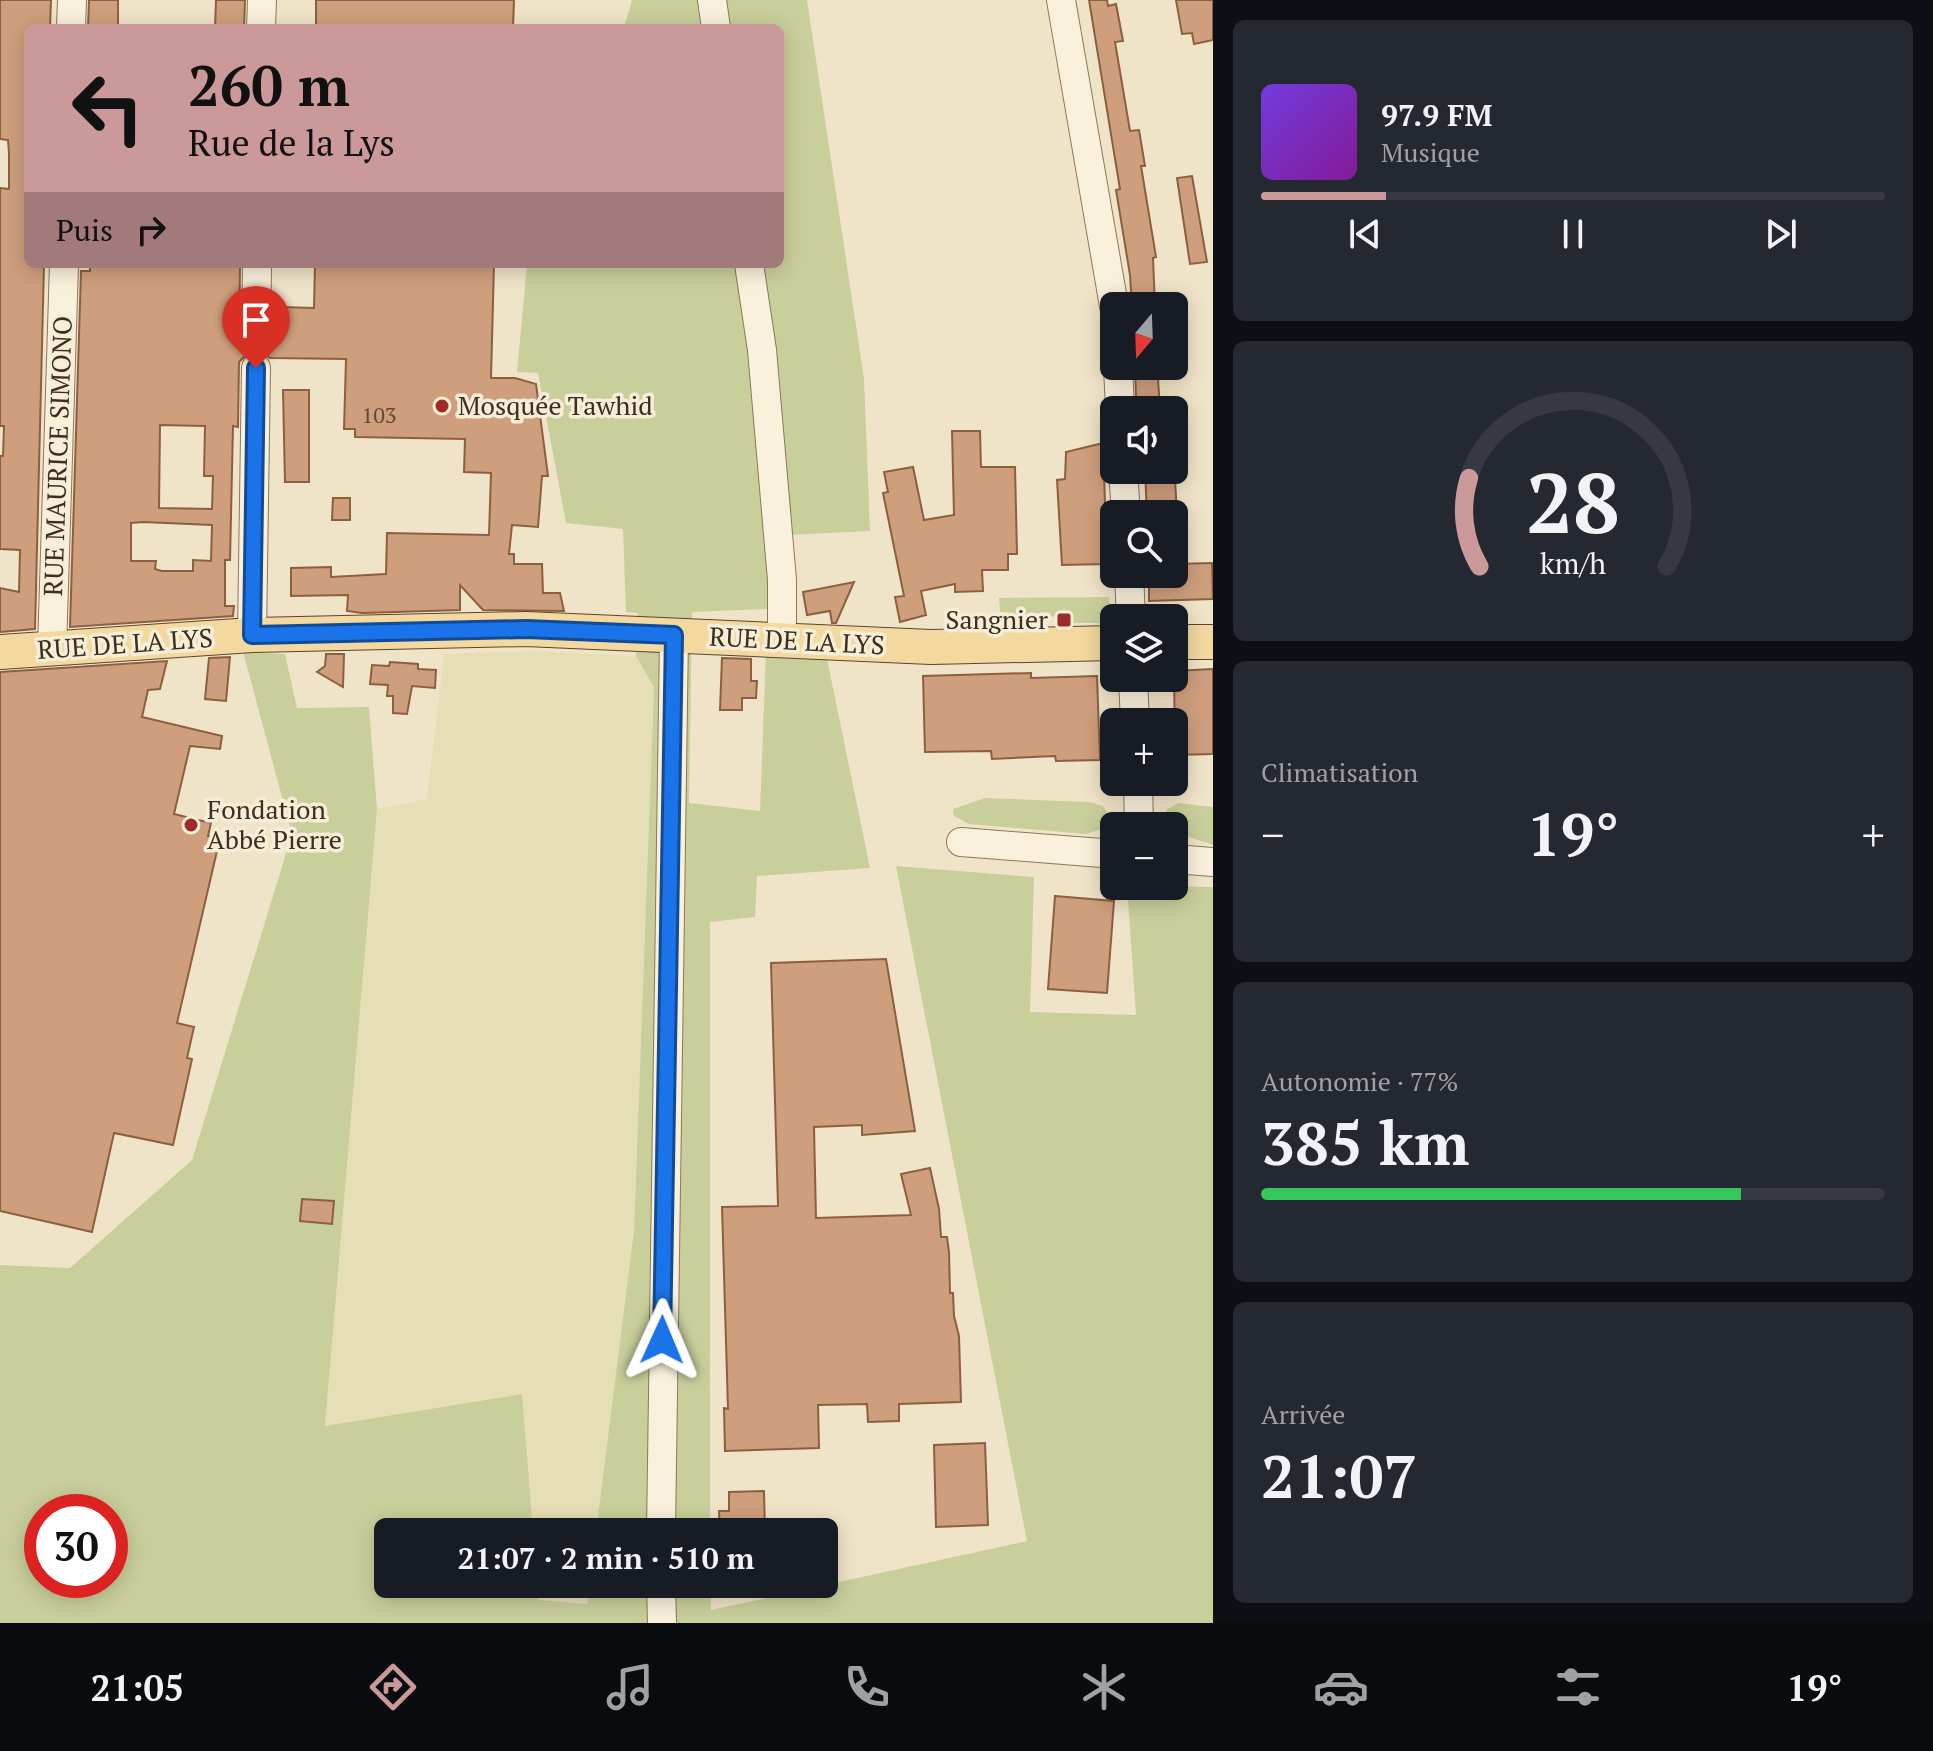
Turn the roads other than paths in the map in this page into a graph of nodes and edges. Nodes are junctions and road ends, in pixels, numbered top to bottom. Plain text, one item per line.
1 (72, 0) edge
2 (262, 0) edge
3 (712, 0) edge
4 (1061, 0) edge
5 (71, 24) edge
6 (261, 24) edge
7 (715, 24) edge
8 (64, 268) edge
9 (257, 268) edge
10 (750, 268) edge
11 (1112, 292) edge
12 (252, 635) junction
13 (674, 635) junction
14 (782, 640) junction
15 (1188, 642) edge
16 (1213, 642) edge
17 (1100, 643) edge
18 (52, 649) junction
19 (0, 652) edge
20 (961, 842) dead end
21 (1100, 853) edge
22 (1188, 860) edge
23 (1213, 862) edge
24 (661, 1518) edge
25 (661, 1598) edge
26 (662, 1623) edge

1 - 5 street
2 - 6 street
3 - 7 street
4 - 11 street
8 - 18 street, RUE MAURICE SIMONO
9 - 12 street
10 - 14 street
12 - 13 main road, RUE DE LA LYS
12 - 18 main road, RUE DE LA LYS
13 - 14 main road, RUE DE LA LYS
13 - 24 street
14 - 17 main road, RUE DE LA LYS
15 - 16 main road
18 - 19 main road, RUE DE LA LYS
20 - 21 street
22 - 23 street
25 - 26 street

